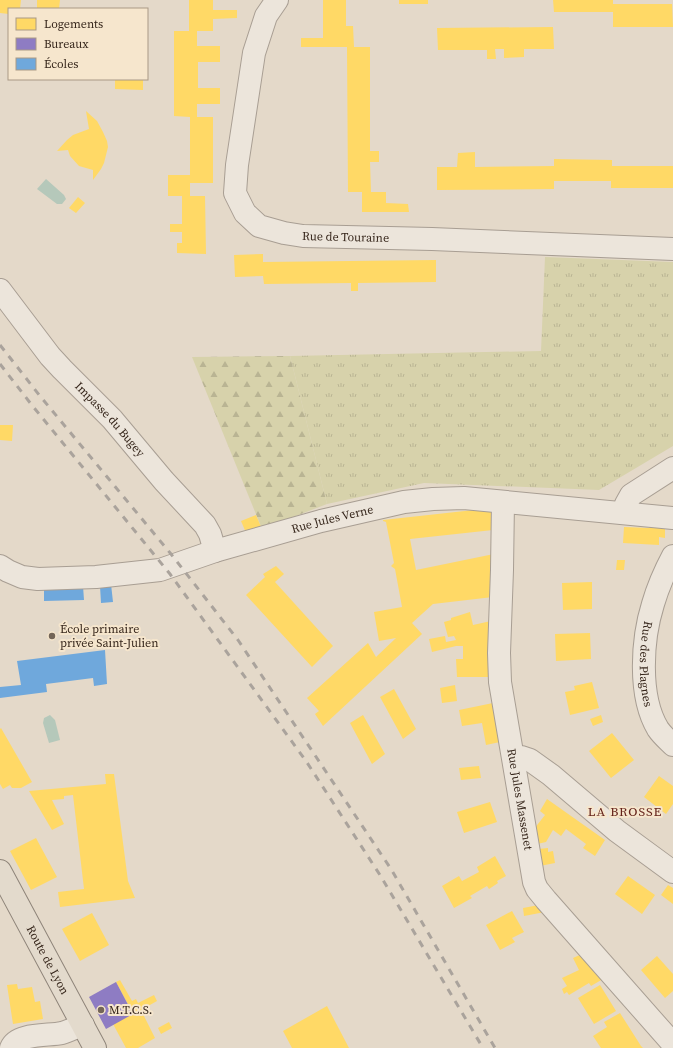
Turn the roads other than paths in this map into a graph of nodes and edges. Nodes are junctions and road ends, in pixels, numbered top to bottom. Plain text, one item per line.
1 (277, 0) edge
2 (673, 249) edge
3 (0, 290) edge
4 (673, 468) edge
5 (503, 502) junction
6 (622, 513) junction
7 (673, 518) edge
8 (215, 551) junction
9 (673, 556) edge
10 (0, 566) edge
11 (673, 745) edge
12 (514, 758) junction
13 (0, 871) edge
14 (673, 872) edge
15 (83, 1025) junction
16 (673, 1044) edge
17 (11, 1048) edge
18 (95, 1048) edge

1 - 2 street, Rue de Touraine
3 - 8 street, Impasse du Bugey
4 - 6 street
5 - 6 street, Rue Jules Verne
5 - 8 street, Rue Jules Verne
5 - 12 street, Rue Jules Massenet
6 - 7 street, Rue Jules Verne
8 - 10 street, Rue Jules Verne
9 - 11 street, Rue des Plagnes
12 - 14 street
12 - 16 street, Rue Jules Massenet
13 - 15 main road, Route de Lyon
15 - 17 street
15 - 18 main road, Route de Lyon

